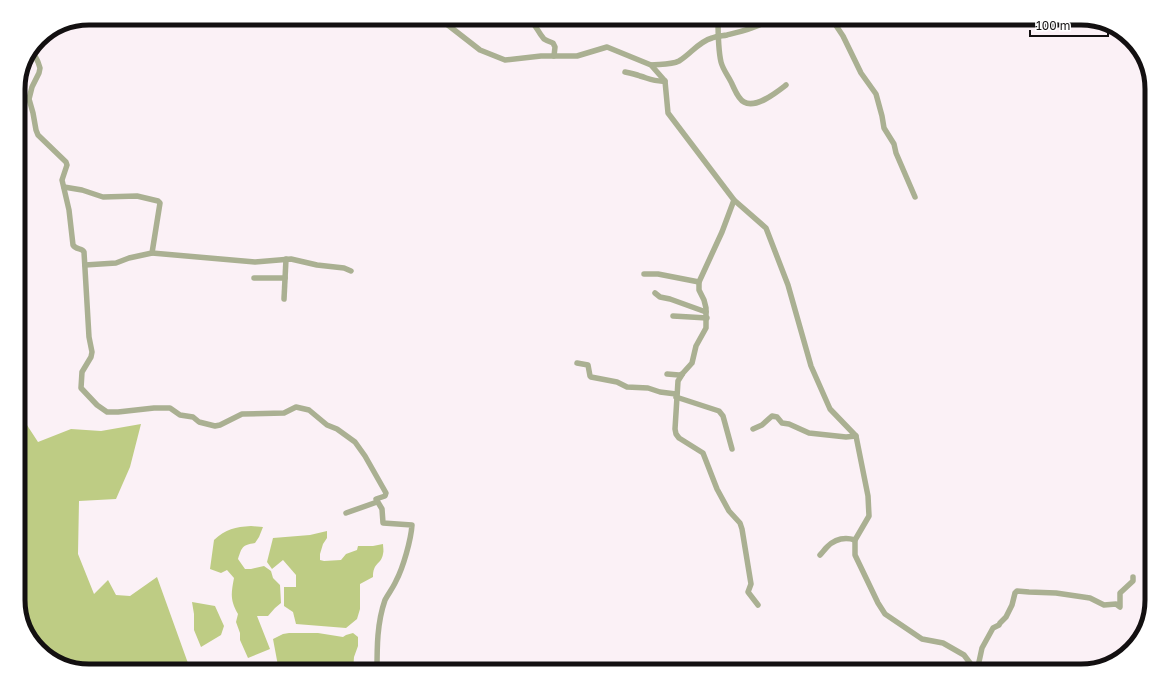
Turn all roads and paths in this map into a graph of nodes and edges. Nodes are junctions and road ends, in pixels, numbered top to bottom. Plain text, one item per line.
1 (448, 25) edge
2 (535, 25) edge
3 (718, 25) edge
4 (755, 25) edge
5 (836, 25) edge
6 (718, 36) junction
7 (35, 56) edge
8 (554, 56) junction
9 (652, 65) junction
10 (624, 72) dead end
11 (666, 81) junction
12 (786, 85) dead end
13 (64, 187) junction
14 (915, 196) dead end
15 (734, 200) junction
16 (152, 253) junction
17 (286, 259) junction
18 (85, 265) junction
19 (350, 271) dead end
20 (644, 274) dead end
21 (254, 278) dead end
22 (285, 278) junction
23 (699, 282) junction
24 (655, 293) dead end
25 (284, 299) dead end
26 (706, 315) junction
27 (673, 316) dead end
28 (577, 363) dead end
29 (683, 373) junction
30 (667, 374) dead end
31 (676, 396) junction
32 (753, 429) dead end
33 (856, 436) junction
34 (732, 449) dead end
35 (377, 502) junction
36 (346, 513) dead end
37 (855, 540) junction
38 (820, 554) dead end
39 (1134, 577) dead end
40 (758, 605) dead end
41 (377, 664) edge
42 (971, 664) edge
43 (979, 664) edge

1 - 8 street
2 - 8 street
3 - 6 street
4 - 6 street
5 - 14 street
6 - 9 street
6 - 12 street
7 - 13 street
8 - 9 street
9 - 11 street
10 - 11 street
11 - 15 street
13 - 16 street
13 - 18 street
15 - 23 street
15 - 33 street
16 - 17 street
16 - 18 street
17 - 19 street
17 - 22 street
18 - 35 street
20 - 23 street
21 - 22 street
22 - 25 street
23 - 26 street
24 - 26 street
26 - 27 street
26 - 29 street
28 - 31 street
29 - 30 street
29 - 31 street
31 - 34 street
31 - 40 street
32 - 33 street
33 - 37 street
35 - 36 street
35 - 41 street
37 - 38 street
37 - 42 street
39 - 43 street

